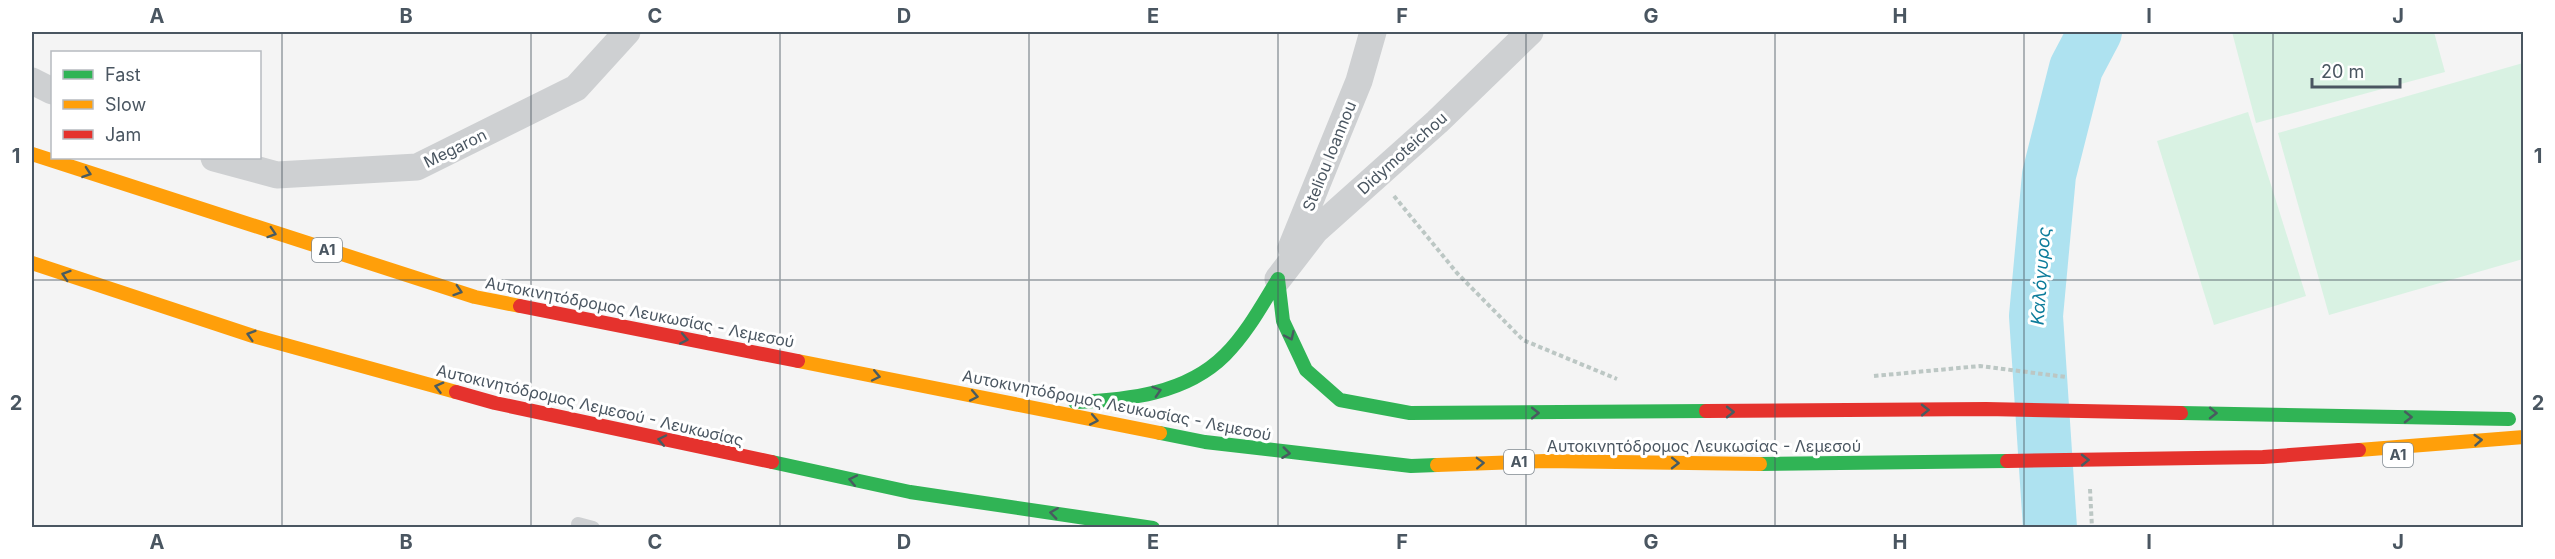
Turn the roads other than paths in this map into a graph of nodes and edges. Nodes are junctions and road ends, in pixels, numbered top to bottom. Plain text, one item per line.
1 (627, 32) edge
2 (1374, 32) edge
3 (1530, 32) edge
4 (32, 81) edge
5 (51, 90) edge
6 (32, 154) edge
7 (218, 159) edge
8 (32, 263) edge
9 (1278, 279) junction
10 (1016, 404) junction
11 (2523, 419) edge
12 (2523, 437) edge
13 (2488, 454) dead end
14 (2268, 456) junction
15 (578, 525) dead end
16 (593, 528) edge
17 (1153, 528) edge

1 - 7 street, Megaron
2 - 9 street, Steliou Ioannou
3 - 9 street, Didymoteichou
4 - 5 street
6 -> 10 highway, Αυτοκινητόδρομος Λευκωσίας - Λεμεσού / A1
17 -> 8 highway, Αυτοκινητόδρομος Λεμεσού - Λευκωσίας
10 -> 9 highway
9 -> 11 highway
10 -> 14 highway, Αυτοκινητόδρομος Λευκωσίας - Λεμεσού / A1
14 -> 12 highway
13 - 14 highway, Αυτοκινητόδρομος Λευκωσίας - Λεμεσού / A1
15 - 16 lane

